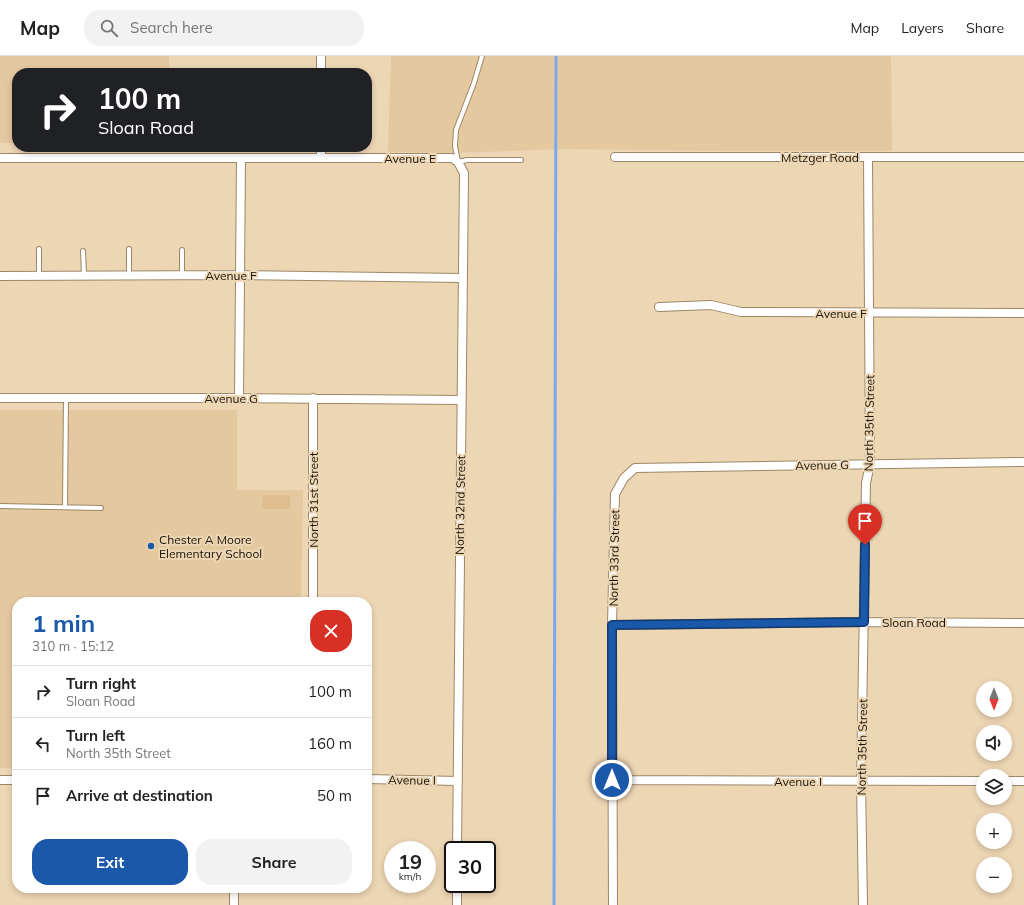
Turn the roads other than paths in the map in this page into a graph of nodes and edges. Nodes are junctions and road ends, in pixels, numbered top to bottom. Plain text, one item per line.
1 (321, 56) edge
2 (482, 56) edge
3 (321, 68) edge
4 (321, 152) edge
5 (615, 157) dead end
6 (868, 157) junction
7 (1024, 157) edge
8 (0, 158) edge
9 (241, 158) junction
10 (321, 158) junction
11 (521, 160) dead end
12 (458, 162) junction
13 (39, 249) dead end
14 (129, 250) dead end
15 (182, 250) dead end
16 (83, 251) dead end
17 (84, 275) junction
18 (128, 275) junction
19 (182, 275) junction
20 (240, 275) junction
21 (0, 276) edge
22 (39, 276) junction
23 (462, 278) junction
24 (659, 308) dead end
25 (870, 313) junction
26 (1024, 313) edge
27 (0, 398) edge
28 (66, 398) junction
29 (239, 398) junction
30 (313, 398) junction
31 (461, 400) junction
32 (1024, 462) edge
33 (870, 464) junction
34 (624, 478) joint
35 (0, 506) edge
36 (65, 507) junction
37 (101, 508) dead end
38 (312, 597) edge
39 (864, 622) junction
40 (1024, 623) edge
41 (612, 625) junction
42 (372, 779) edge
43 (0, 780) edge
44 (12, 780) edge
45 (612, 780) junction
46 (458, 781) junction
47 (976, 781) edge
48 (1012, 781) edge
49 (1024, 781) edge
50 (861, 782) junction
51 (457, 841) edge
52 (234, 893) edge
53 (457, 893) edge
54 (234, 905) edge
55 (457, 905) edge
56 (613, 905) edge
57 (863, 905) edge

1 - 3 street
2 - 12 lane
4 - 10 street
5 - 6 street, Metzger Road
6 - 7 street, Metzger Road
6 - 25 street, North 35th Street
8 - 9 street, Avenue E
9 - 10 street, Avenue E
9 - 20 street
10 - 12 street, Avenue E
11 - 12 lane
12 - 23 street, North 32nd Street
13 - 22 lane
14 - 18 lane
15 - 19 lane
16 - 17 lane
17 - 18 street, Avenue F
17 - 22 street, Avenue F
18 - 19 street, Avenue F
19 - 20 street, Avenue F
20 - 23 street, Avenue F
20 - 29 street
21 - 22 street, Avenue F
23 - 31 street, North 32nd Street
24 - 25 street, Avenue F
25 - 26 street, Avenue F
25 - 33 street, North 35th Street
27 - 28 street, Avenue G
28 - 29 street, Avenue G
28 - 36 lane
29 - 30 street, Avenue G
30 - 31 street, Avenue G
30 - 38 street, North 31st Street
31 - 46 street, North 32nd Street
32 - 33 street, Avenue G
33 - 34 street, Avenue G
33 - 39 street, North 35th Street
34 - 41 street, North 33rd Street
35 - 36 lane
36 - 37 lane
39 - 40 street, Sloan Road
39 - 41 street, Sloan Road
39 - 50 street, North 35th Street
41 - 45 street, North 33rd Street
42 - 46 street, Avenue I
43 - 44 street
45 - 50 street, Avenue I
45 - 56 street, North 33rd Street
46 - 51 street, North 32nd Street
47 - 50 street, Avenue I
48 - 49 street
50 - 57 street, North 35th Street
52 - 54 street
53 - 55 street

